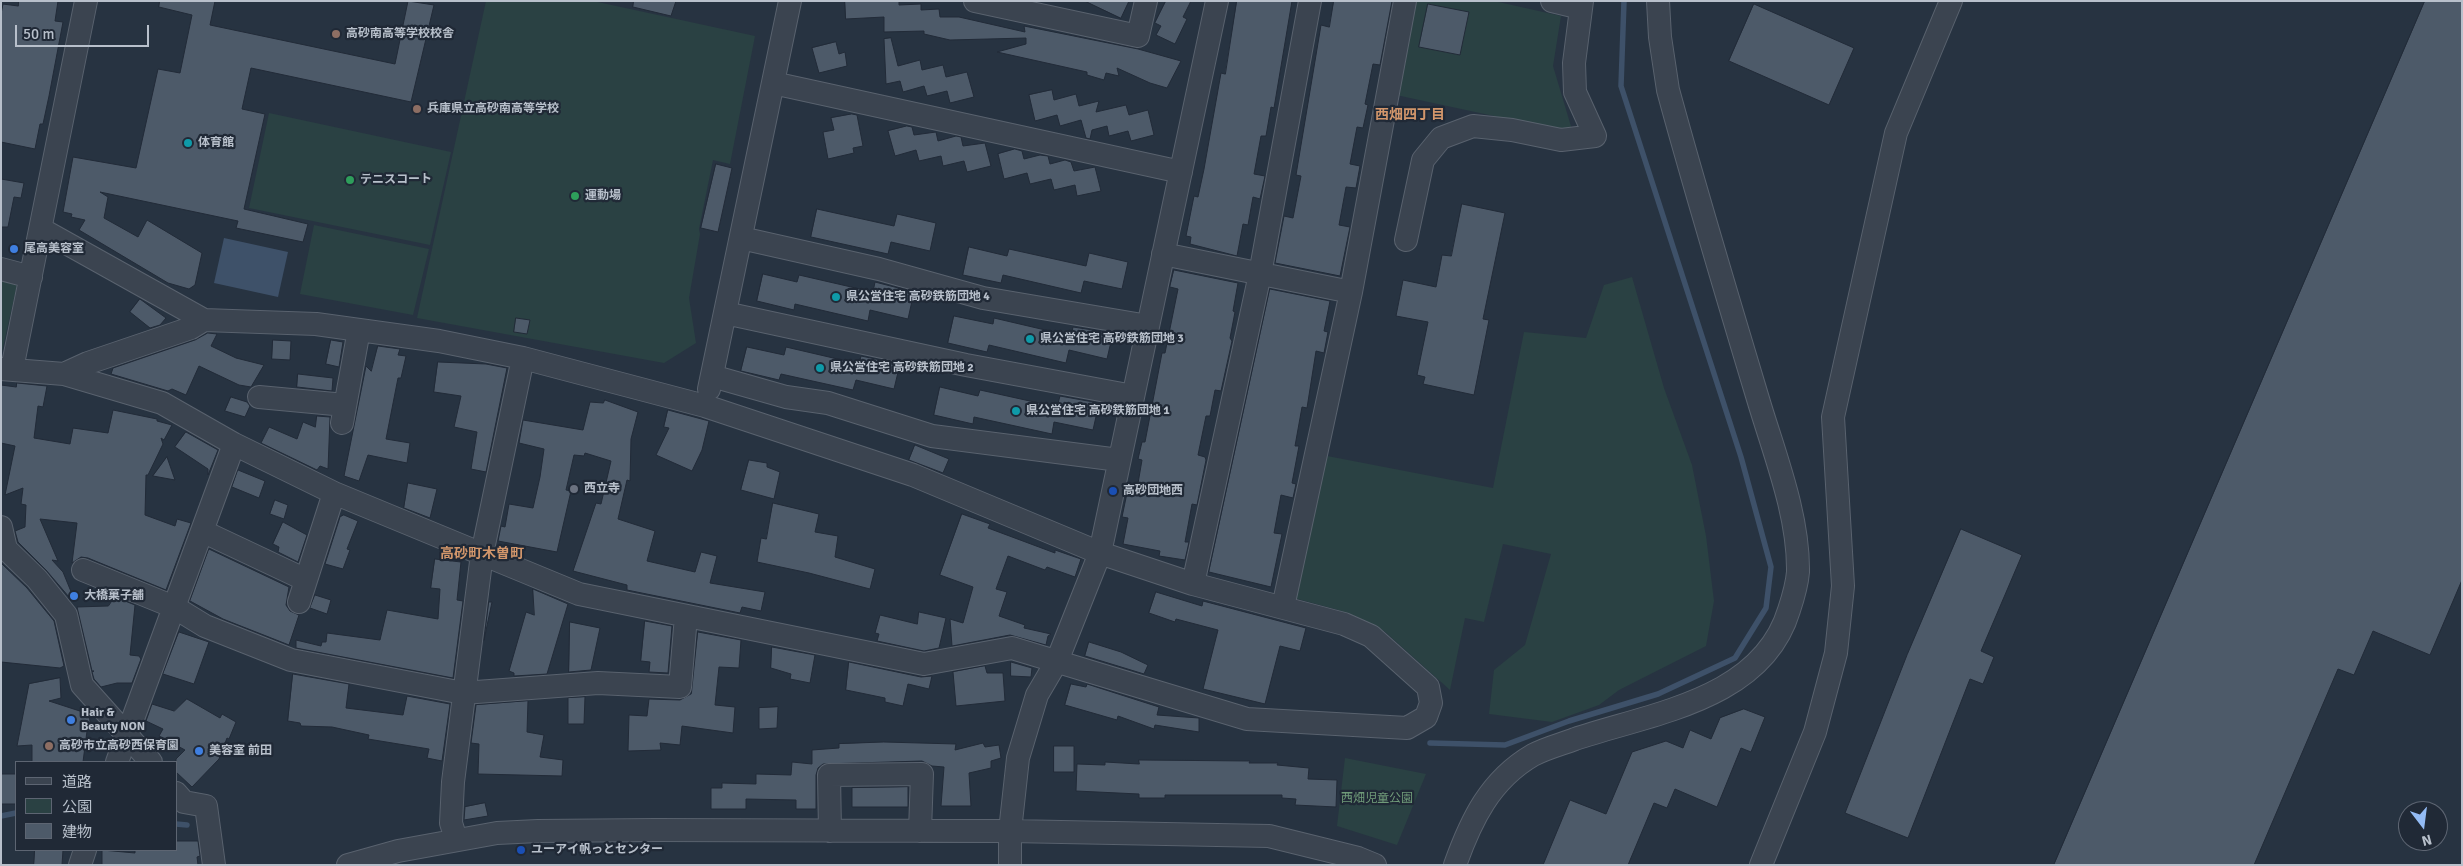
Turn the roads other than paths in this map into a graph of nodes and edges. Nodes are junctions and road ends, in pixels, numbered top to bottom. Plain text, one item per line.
1 (86, 1) edge
2 (790, 1) edge
3 (975, 1) edge
4 (1146, 1) edge
5 (1217, 1) edge
6 (1310, 1) edge
7 (1405, 1) edge
8 (1552, 1) edge
9 (1658, 1) edge
10 (1951, 1) edge
11 (1582, 4) edge
12 (773, 83) junction
13 (1181, 172) junction
14 (41, 229) junction
15 (741, 238) junction
16 (1406, 240) dead end
17 (1163, 254) junction
18 (1, 269) edge
19 (1260, 274) junction
20 (31, 277) junction
21 (1351, 292) junction
22 (725, 313) junction
23 (204, 320) junction
24 (1148, 326) junction
25 (359, 330) junction
26 (523, 358) junction
27 (6, 369) edge
28 (64, 374) junction
29 (712, 376) junction
30 (1133, 396) junction
31 (259, 397) dead end
32 (786, 397) junction
33 (705, 406) junction
34 (778, 430) junction
35 (234, 444) junction
36 (1120, 460) junction
37 (334, 493) junction
38 (202, 531) junction
39 (3, 542) edge
40 (1100, 553) junction
41 (482, 554) junction
42 (82, 570) dead end
43 (306, 580) junction
44 (1193, 584) junction
45 (299, 602) dead end
46 (174, 607) junction
47 (1283, 607) junction
48 (686, 616) junction
49 (1057, 661) junction
50 (464, 693) junction
51 (128, 734) junction
52 (117, 761) edge
53 (150, 761) edge
54 (178, 795) edge
55 (830, 831) junction
56 (920, 831) junction
57 (1010, 832) junction
58 (456, 839) junction
59 (85, 851) edge
60 (80, 865) edge
61 (214, 865) edge
62 (348, 865) edge
63 (1010, 865) edge
64 (1375, 865) edge
65 (1455, 865) edge
66 (1761, 865) edge

1 - 14 street
2 - 12 street
3 - 4 street
5 - 13 street
6 - 19 street
7 - 21 street
8 - 11 street
9 - 65 street
10 - 66 street
11 - 16 street
12 - 13 street
12 - 15 street
13 - 17 street
14 - 20 street
14 - 23 street
15 - 22 street
15 - 24 street
17 - 19 street
17 - 24 street
18 - 20 street
19 - 21 street
19 - 44 street
20 - 27 street
21 - 47 street
22 - 29 street
22 - 30 street
23 - 25 street
23 - 28 street
24 - 30 street
25 - 26 street
25 - 31 street
26 - 33 street
26 - 41 street
27 - 28 street
28 - 35 street
29 - 32 street
29 - 33 street
30 - 36 street
32 - 34 street
32 - 36 street
33 - 34 street
34 - 40 street
35 - 37 street
35 - 38 street
36 - 40 street
37 - 41 street
37 - 43 street
38 - 43 street
38 - 46 street
39 - 51 street
40 - 44 street
40 - 49 street
41 - 48 street
41 - 50 street
42 - 46 street
43 - 45 street
44 - 47 street
46 - 50 street
46 - 51 street
47 - 49 street
48 - 49 street
48 - 50 street
49 - 57 street
50 - 58 street
51 - 52 street
51 - 53 street
54 - 61 street
55 - 56 street
55 - 56 street
55 - 58 street
56 - 57 street
57 - 63 street
57 - 64 street
58 - 62 street
59 - 60 street

